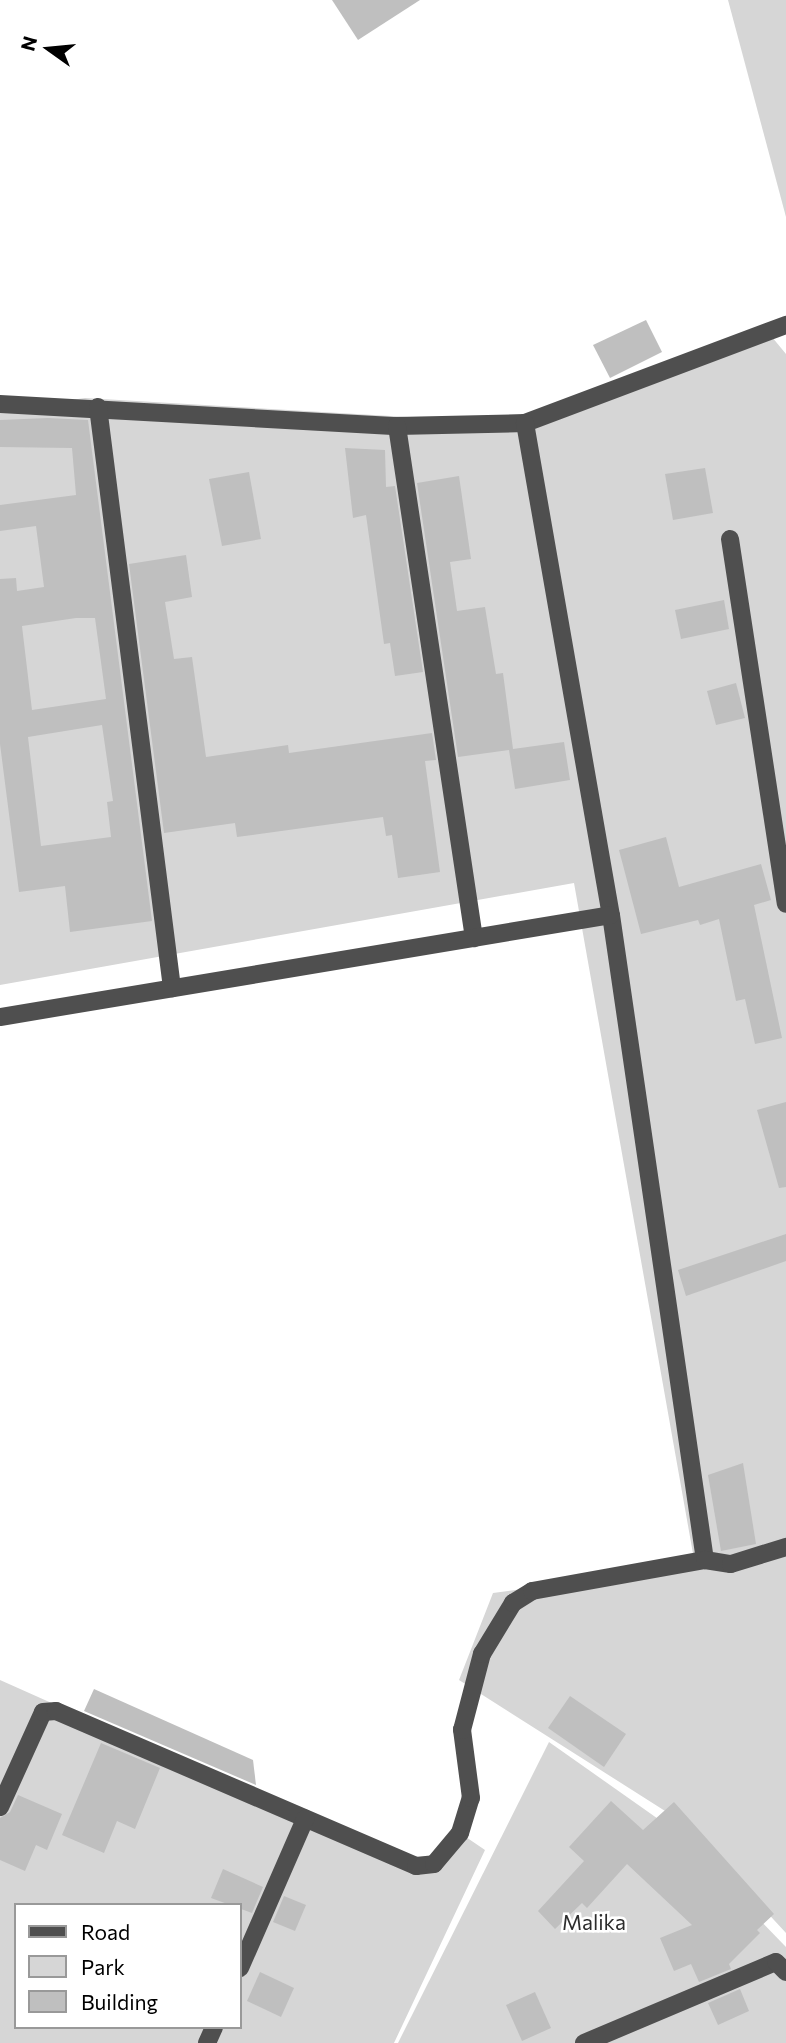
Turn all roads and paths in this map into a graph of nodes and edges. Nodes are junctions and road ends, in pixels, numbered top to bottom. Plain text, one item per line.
1 (786, 325) edge
2 (0, 404) edge
3 (98, 407) junction
4 (525, 423) junction
5 (397, 426) junction
6 (730, 539) dead end
7 (786, 904) edge
8 (611, 915) junction
9 (474, 938) junction
10 (172, 988) junction
11 (0, 1017) edge
12 (786, 1547) edge
13 (705, 1560) junction
14 (0, 1807) edge
15 (305, 1819) junction
16 (242, 1964) edge
17 (786, 1972) edge
18 (584, 2043) edge

1 - 4 street
2 - 3 street
3 - 5 street
3 - 10 street
4 - 5 street
4 - 8 street
5 - 9 street
6 - 7 street
8 - 9 street
8 - 13 street
9 - 10 street
10 - 11 street
12 - 13 street
13 - 15 street
14 - 15 street
15 - 16 street
17 - 18 street

